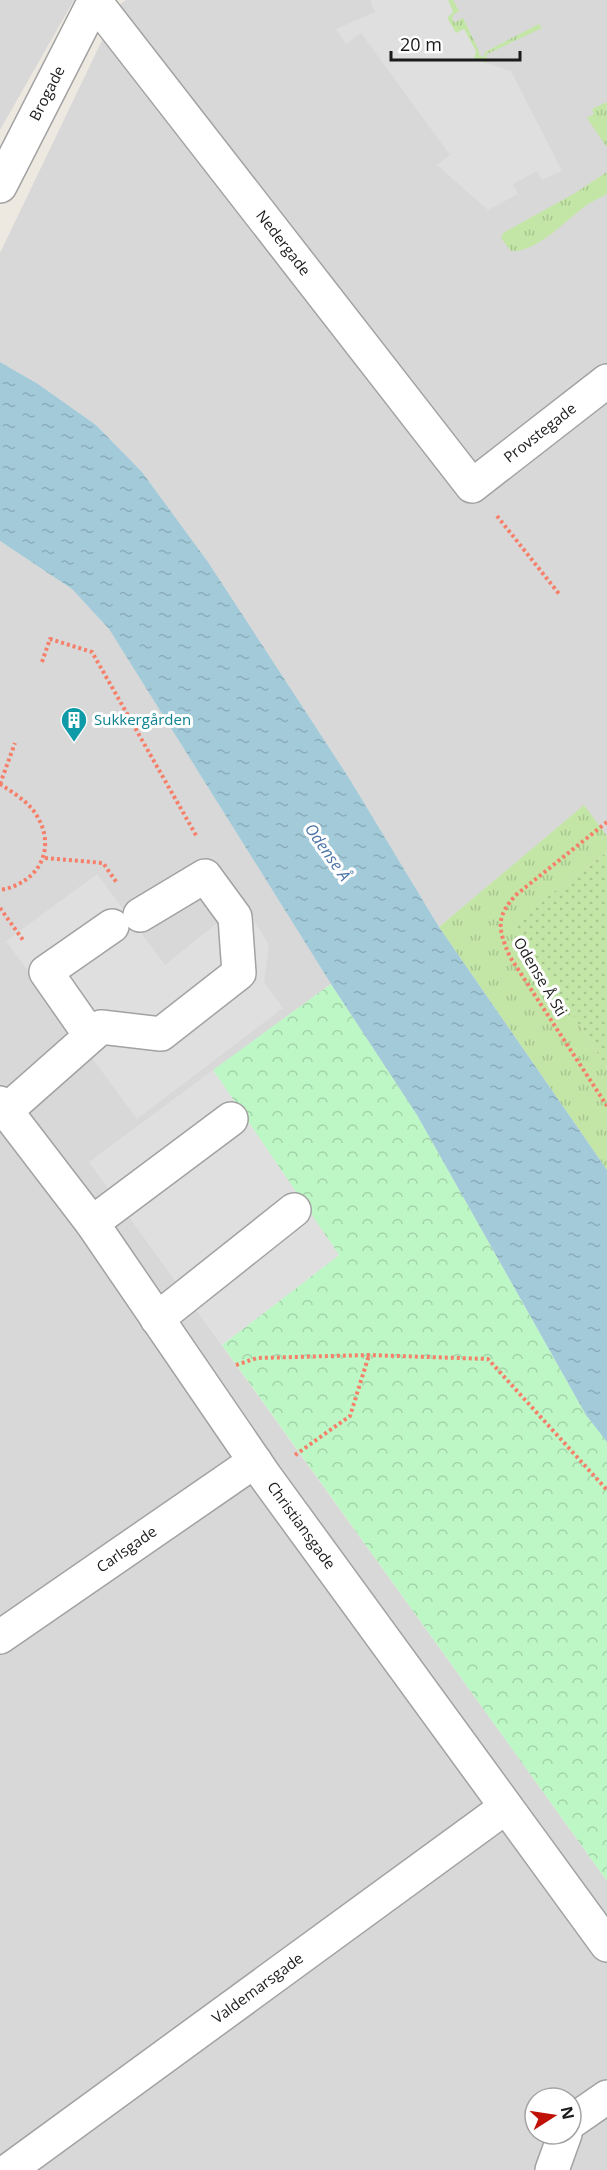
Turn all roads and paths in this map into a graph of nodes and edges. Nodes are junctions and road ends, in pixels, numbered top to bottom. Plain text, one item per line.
1 (94, 0) edge
2 (0, 186) edge
3 (607, 381) edge
4 (472, 486) junction
5 (560, 595) dead end
6 (42, 662) dead end
7 (15, 743) dead end
8 (0, 784) edge
9 (607, 822) edge
10 (196, 837) dead end
11 (45, 858) junction
12 (119, 885) dead end
13 (0, 890) edge
14 (90, 1035) junction
15 (3, 1106) edge
16 (607, 1106) edge
17 (231, 1119) dead end
18 (294, 1210) dead end
19 (92, 1223) junction
20 (157, 1319) junction
21 (369, 1355) junction
22 (199, 1379) junction
23 (260, 1468) junction
24 (607, 1490) edge
25 (0, 1638) edge
26 (506, 1807) junction
27 (607, 1945) edge
28 (607, 2097) edge
29 (583, 2114) edge
30 (561, 2146) edge
31 (9, 2170) edge
32 (552, 2170) edge

1 - 2 street, Brogade
1 - 4 street, Nedergade
3 - 4 street, Provstegade
4 - 5 path
6 - 10 path
7 - 8 path
8 - 11 path
9 - 16 path, Odense Å Sti
11 - 12 path
11 - 13 path
14 - 14 street
14 - 15 street
15 - 19 street, Christiansgade
17 - 19 street
18 - 20 street
19 - 20 street, Christiansgade
20 - 22 street, Christiansgade
21 - 22 path
21 - 23 path
21 - 24 path
22 - 23 street, Christiansgade
23 - 25 street, Carlsgade
23 - 26 street, Christiansgade
26 - 27 street, Christiansgade
26 - 31 street, Valdemarsgade
28 - 29 street
30 - 32 street

